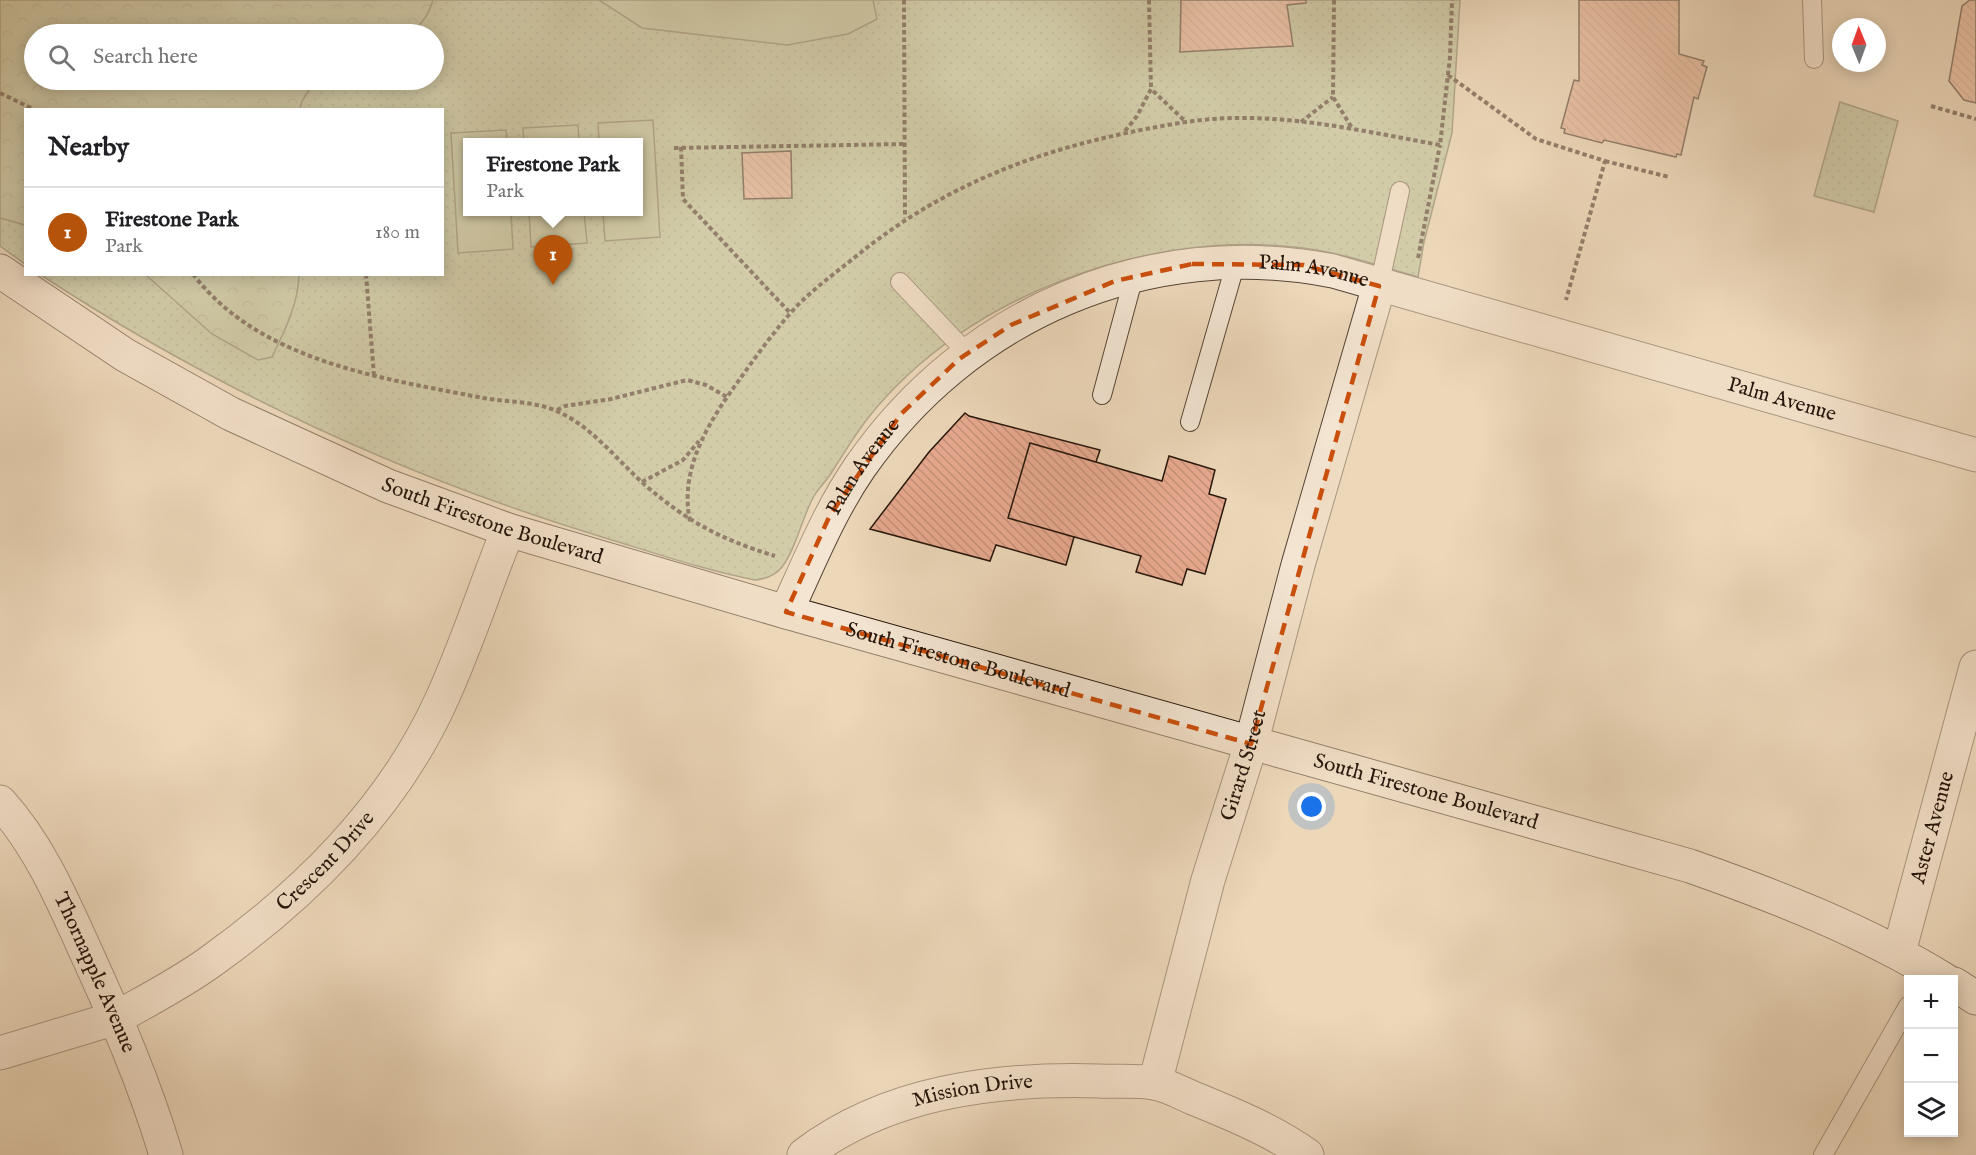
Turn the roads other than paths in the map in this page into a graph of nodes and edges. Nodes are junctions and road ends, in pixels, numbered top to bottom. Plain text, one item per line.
1 (1812, 0) edge
2 (1814, 58) dead end
3 (1400, 191) dead end
4 (1236, 262) junction
5 (0, 271) edge
6 (1134, 276) junction
7 (900, 282) dead end
8 (1379, 286) junction
9 (967, 353) junction
10 (1102, 395) dead end
11 (1190, 422) dead end
12 (1976, 455) edge
13 (508, 530) junction
14 (786, 612) junction
15 (1976, 667) edge
16 (1251, 744) junction
17 (0, 802) edge
18 (1899, 952) junction
19 (1934, 975) edge
20 (1958, 989) edge
21 (1976, 998) edge
22 (1904, 1013) edge
23 (116, 1018) junction
24 (0, 1053) edge
25 (1155, 1083) junction
26 (166, 1155) edge
27 (804, 1155) edge
28 (1307, 1155) edge
29 (1823, 1155) edge

1 - 2 lane
3 - 8 lane
4 - 6 street, Palm Avenue
4 - 8 street, Palm Avenue
4 - 11 lane
5 - 13 street, South Firestone Boulevard
6 - 9 street, Palm Avenue
6 - 10 lane
7 - 9 lane
8 - 12 street, Palm Avenue
8 - 16 street, Girard Street
9 - 14 street, Palm Avenue
13 - 14 street, South Firestone Boulevard
13 - 23 street, Crescent Drive
14 - 16 street, South Firestone Boulevard
15 - 18 street, Aster Avenue
16 - 18 street, South Firestone Boulevard
16 - 25 street, Girard Street
17 - 23 street, Thornapple Avenue
18 - 19 street, South Firestone Boulevard
20 - 21 street, South Firestone Boulevard
22 - 29 lane
23 - 24 street, Crescent Drive
23 - 26 street, Thornapple Avenue
25 - 27 street, Mission Drive
25 - 28 street

